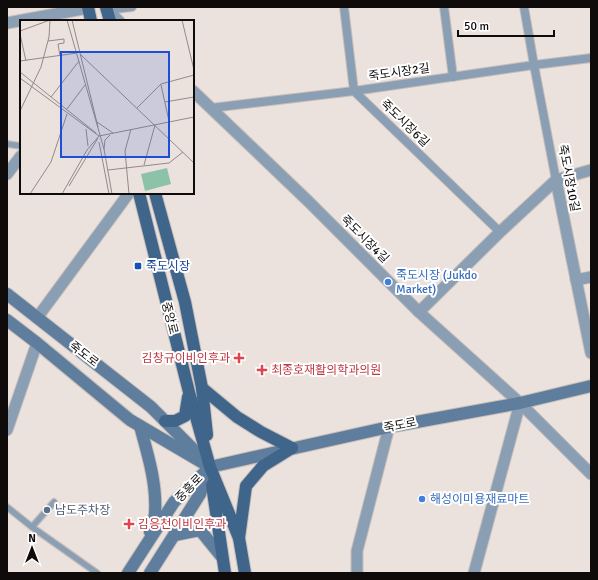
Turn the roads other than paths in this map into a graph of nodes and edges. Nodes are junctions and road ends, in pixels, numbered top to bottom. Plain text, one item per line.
1 (132, 7) edge
2 (344, 7) edge
3 (444, 7) edge
4 (524, 7) edge
5 (88, 8) edge
6 (108, 13) edge
7 (23, 20) edge
8 (91, 20) edge
9 (118, 20) edge
10 (20, 21) edge
11 (7, 23) edge
12 (591, 58) edge
13 (534, 65) junction
14 (453, 76) junction
15 (354, 91) junction
16 (194, 92) edge
17 (211, 108) junction
18 (7, 144) edge
19 (20, 146) edge
20 (20, 157) edge
21 (591, 170) edge
22 (7, 174) edge
23 (556, 180) junction
24 (128, 194) edge
25 (139, 194) edge
26 (155, 194) edge
27 (500, 232) junction
28 (591, 277) edge
29 (576, 280) junction
30 (7, 294) edge
31 (419, 312) junction
32 (37, 318) junction
33 (7, 320) edge
34 (37, 343) junction
35 (591, 353) edge
36 (591, 386) edge
37 (202, 388) junction
38 (189, 392) junction
39 (520, 403) junction
40 (165, 421) junction
41 (140, 426) junction
42 (389, 427) junction
43 (7, 430) edge
44 (292, 448) junction
45 (210, 466) junction
46 (591, 474) edge
47 (54, 502) dead end
48 (7, 507) edge
49 (32, 527) junction
50 (175, 535) junction
51 (239, 538) junction
52 (147, 543) junction
53 (222, 557) junction
54 (97, 573) edge
55 (128, 573) edge
56 (150, 573) edge
57 (225, 573) edge
58 (245, 573) edge
59 (357, 573) edge
60 (474, 573) edge

1 - 6 street
2 - 15 street
3 - 14 street
4 - 13 street, 죽도시장10길
5 - 7 street
5 - 8 main road
6 - 9 street
10 - 11 street
12 - 13 street, 죽도시장2길
13 - 14 street, 죽도시장2길
13 - 23 street, 죽도시장10길
14 - 15 street, 죽도시장2길
15 - 17 street, 죽도시장2길
15 - 27 street, 죽도시장6길
16 - 17 street, 죽도시장4길
17 - 31 street, 죽도시장4길
18 - 19 lane
20 - 22 street
21 - 23 street
23 - 27 street
23 - 29 street, 죽도시장10길
24 - 32 street
25 - 38 main road, 중앙로
26 - 37 main road, 중앙로
27 - 31 street
28 - 29 street
29 - 35 street, 죽도시장10길
30 - 32 main road, 죽도로
31 - 39 street, 죽도시장4길
32 - 40 main road, 죽도로
33 - 34 main road, 죽도로
34 - 41 main road, 죽도로
34 - 43 street
36 - 39 main road, 죽도로
37 - 44 main road
37 - 45 main road, 중앙로
38 - 40 main road
38 - 45 main road, 중앙로
39 - 42 main road, 죽도로
39 - 46 street, 죽도시장4길
39 - 60 street
40 - 45 main road, 죽도로
41 - 45 main road, 죽도로
41 - 52 main road
42 - 44 main road, 죽도로
42 - 59 street
44 - 45 main road, 죽도로
44 - 51 main road
45 - 50 main road, 중흥로
45 - 51 main road, 중앙로
45 - 52 main road, 중흥로
45 - 53 main road, 중앙로
47 - 49 lane
48 - 49 lane
49 - 54 lane
50 - 53 main road
50 - 56 main road, 중흥로
51 - 58 main road, 중앙로
52 - 55 main road, 중흥로
53 - 57 main road, 중앙로

